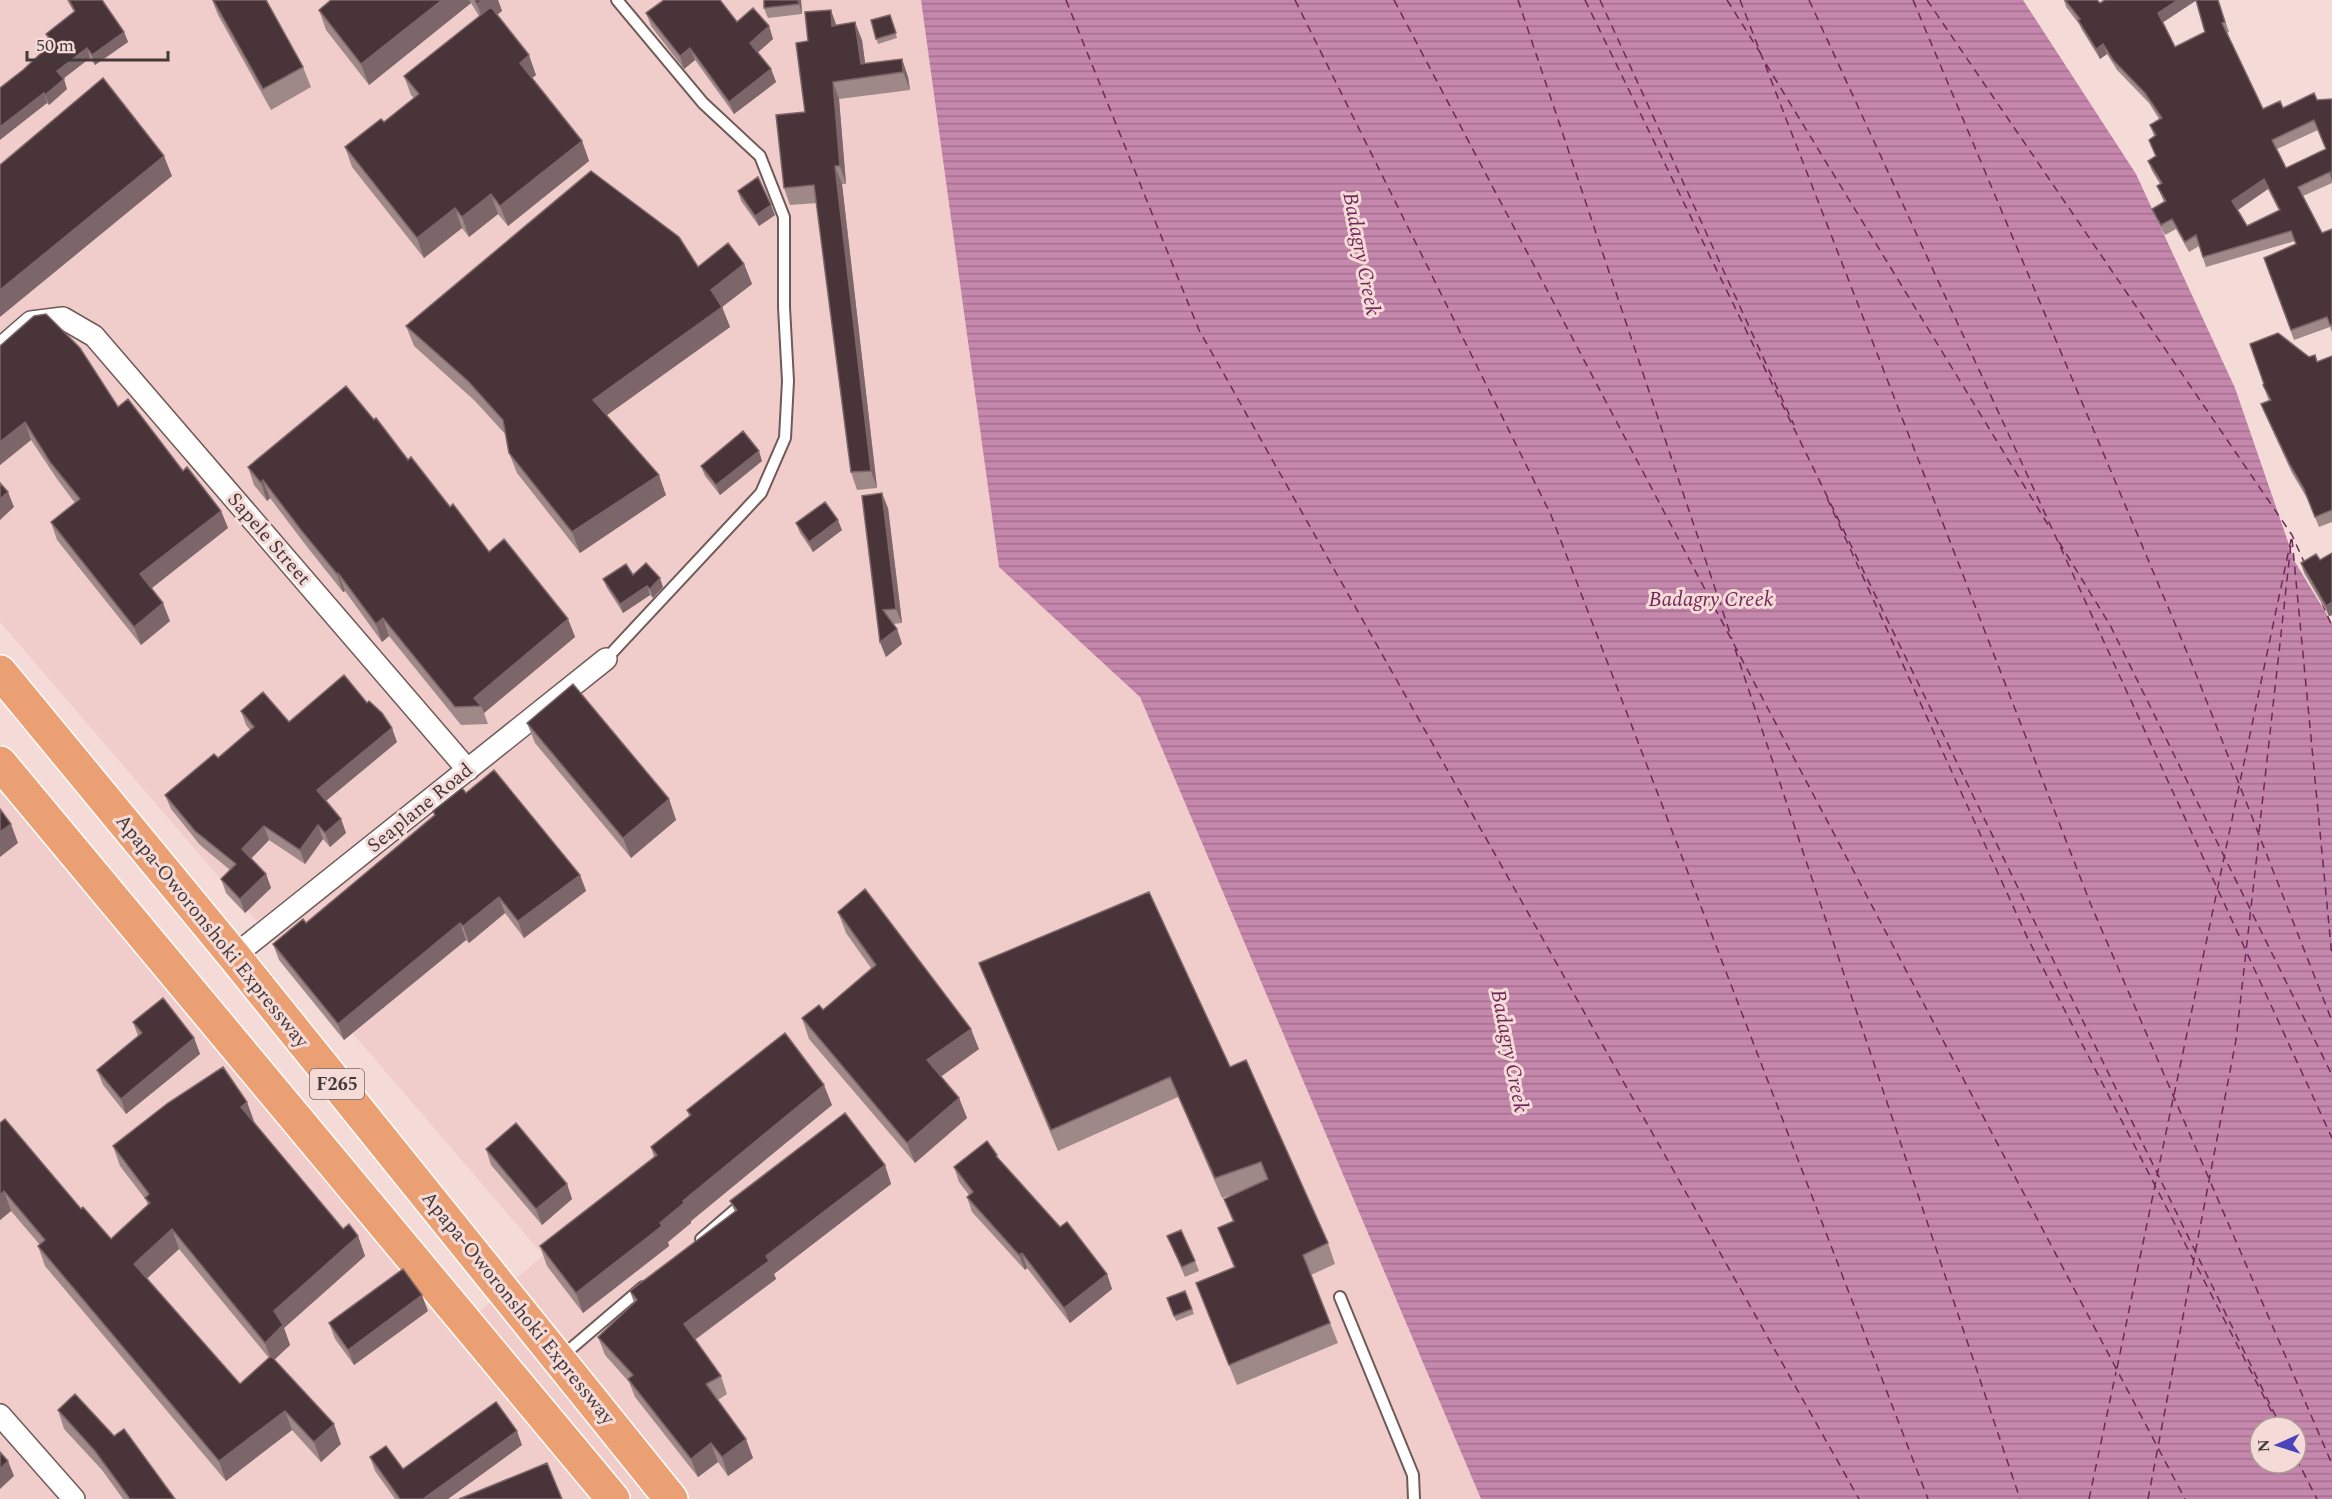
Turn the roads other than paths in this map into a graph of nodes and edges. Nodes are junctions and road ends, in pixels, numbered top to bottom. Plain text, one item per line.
1 (617, 0) edge
2 (0, 349) edge
3 (606, 659) joint
4 (0, 672) edge
5 (0, 763) edge
6 (468, 770) junction
7 (234, 956) junction
8 (751, 1197) edge
9 (696, 1243) edge
10 (650, 1281) edge
11 (1340, 1298) dead end
12 (558, 1359) junction
13 (0, 1415) edge
14 (74, 1499) edge
15 (613, 1499) edge
16 (671, 1499) edge
17 (1414, 1499) edge

1 - 3 lane
2 - 6 street, Sapele Street
3 - 6 street, Seaplane Road
4 - 7 main road, Apapa-Oworonshoki Expressway / F265
5 - 15 main road, F265
6 - 7 street, Seaplane Road
7 - 12 main road, Apapa-Oworonshoki Expressway / F265
8 - 9 lane
10 - 12 lane
11 - 17 lane
12 - 16 main road, Apapa-Oworonshoki Expressway / F265
13 - 14 street

